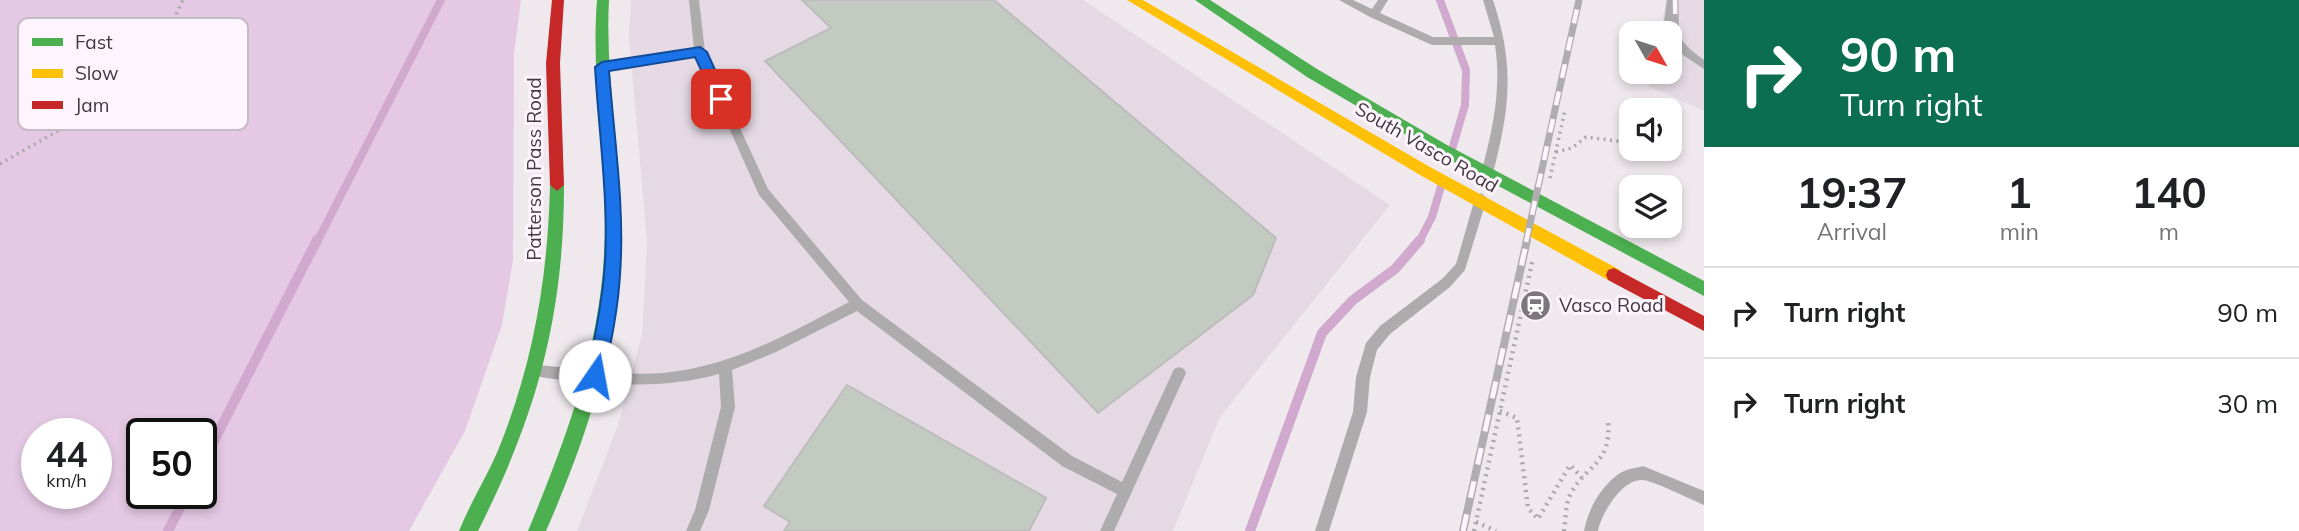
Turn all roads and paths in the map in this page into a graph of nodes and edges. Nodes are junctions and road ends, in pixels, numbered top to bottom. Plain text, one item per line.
1 (183, 0) edge
2 (558, 0) edge
3 (603, 0) edge
4 (694, 0) edge
5 (1133, 0) edge
6 (1201, 0) edge
7 (1344, 0) edge
8 (1383, 0) edge
9 (1488, 0) edge
10 (1672, 0) edge
11 (1374, 15) junction
12 (174, 18) edge
13 (1500, 41) junction
14 (700, 52) junction
15 (1704, 65) edge
16 (602, 67) junction
17 (1565, 110) dead end
18 (59, 130) edge
19 (1619, 140) edge
20 (1556, 152) junction
21 (0, 164) edge
22 (1550, 180) dead end
23 (1535, 247) dead end
24 (1699, 286) edge
25 (859, 304) junction
26 (1697, 321) edge
27 (725, 368) junction
28 (537, 371) junction
29 (1179, 373) dead end
30 (595, 376) junction
31 (1500, 411) junction
32 (1608, 423) dead end
33 (1582, 478) junction
34 (1125, 491) junction
35 (1704, 498) edge
36 (1476, 522) junction
37 (468, 531) edge
38 (537, 531) edge
39 (693, 531) edge
40 (1107, 531) edge
41 (1322, 531) edge
42 (1474, 531) edge
43 (1496, 531) edge
44 (1564, 531) edge
45 (1591, 531) edge

1 - 12 path
2 - 28 main road, Patterson Pass Road
3 - 16 main road
4 - 14 lane
5 - 26 main road, South Vasco Road
6 - 24 main road, South Vasco Road
7 - 11 lane
8 - 11 lane
9 - 13 lane
10 - 15 lane
11 - 13 lane
13 - 41 lane
14 - 16 lane
14 - 25 lane
16 - 30 main road
17 - 20 path
18 - 21 path
19 - 20 path
20 - 22 path
23 - 31 path
25 - 27 lane
25 - 34 lane
27 - 30 lane
27 - 39 lane
28 - 30 lane
28 - 37 main road, Patterson Pass Road
29 - 34 lane
30 - 38 main road
31 - 33 path
31 - 36 path
32 - 33 path
33 - 44 path
34 - 40 lane
35 - 45 lane
36 - 42 path
36 - 43 path

